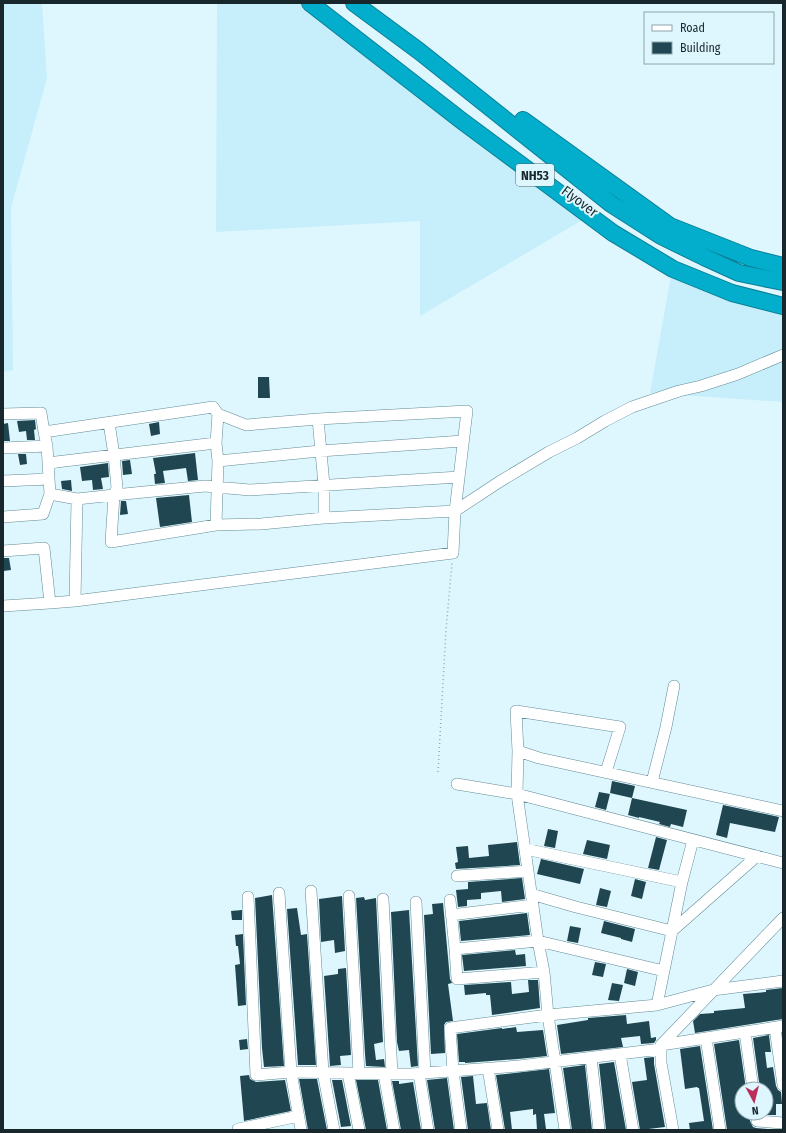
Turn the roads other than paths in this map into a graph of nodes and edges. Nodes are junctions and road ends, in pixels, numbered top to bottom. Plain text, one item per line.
1 (310, 3) edge
2 (323, 3) edge
3 (354, 3) edge
4 (371, 3) edge
5 (783, 266) edge
6 (783, 282) edge
7 (783, 300) edge
8 (783, 306) edge
9 (783, 355) edge
10 (3, 414) edge
11 (218, 414) junction
12 (318, 419) junction
13 (109, 423) junction
14 (44, 432) junction
15 (463, 441) junction
16 (216, 442) junction
17 (48, 446) junction
18 (3, 448) edge
19 (320, 452) junction
20 (114, 455) junction
21 (218, 461) junction
22 (48, 465) junction
23 (459, 476) junction
24 (48, 479) junction
25 (3, 481) edge
26 (324, 485) junction
27 (217, 487) junction
28 (50, 494) junction
29 (114, 495) junction
30 (77, 499) junction
31 (455, 511) junction
32 (3, 517) edge
33 (324, 518) junction
34 (216, 525) junction
35 (3, 551) edge
36 (75, 601) junction
37 (50, 603) junction
38 (3, 606) edge
39 (674, 686) dead end
40 (518, 751) junction
41 (606, 772) junction
42 (652, 782) junction
43 (458, 784) dead end
44 (517, 794) junction
45 (783, 811) edge
46 (693, 840) junction
47 (524, 849) junction
48 (757, 856) junction
49 (783, 863) edge
50 (528, 871) junction
51 (457, 876) dead end
52 (682, 882) junction
53 (311, 891) dead end
54 (279, 893) dead end
55 (349, 896) dead end
56 (248, 897) dead end
57 (382, 899) dead end
58 (450, 900) dead end
59 (532, 900) junction
60 (416, 902) dead end
61 (451, 915) junction
62 (783, 918) edge
63 (672, 931) junction
64 (538, 941) junction
65 (455, 948) junction
66 (664, 971) junction
67 (544, 972) junction
68 (783, 981) edge
69 (713, 990) junction
70 (657, 1005) junction
71 (548, 1015) junction
72 (779, 1027) edge
73 (745, 1032) junction
74 (706, 1038) junction
75 (661, 1047) junction
76 (620, 1054) junction
77 (591, 1057) junction
78 (555, 1062) junction
79 (488, 1068) junction
80 (453, 1071) junction
81 (291, 1072) junction
82 (323, 1072) junction
83 (354, 1073) junction
84 (422, 1073) junction
85 (388, 1074) junction
86 (752, 1081) edge
87 (783, 1085) edge
88 (299, 1116) junction
89 (757, 1121) edge
90 (783, 1123) edge
91 (238, 1129) dead end
92 (301, 1130) edge
93 (334, 1130) edge
94 (359, 1130) edge
95 (394, 1130) edge
96 (428, 1130) edge
97 (461, 1130) edge
98 (498, 1130) edge
99 (565, 1130) edge
100 (598, 1130) edge
101 (632, 1130) edge
102 (673, 1130) edge
103 (720, 1130) edge

1 - 8 highway, NH53
2 - 7 highway, Flyover / NH53
3 - 6 highway, Flyover / NH53
4 - 5 highway, NH53
9 - 31 street
10 - 14 street
11 - 12 street
11 - 13 street
11 - 16 street
12 - 15 street
12 - 19 street
13 - 14 street
13 - 20 street
14 - 17 street
15 - 19 street
15 - 23 street
16 - 20 street
16 - 21 street
17 - 18 street
17 - 22 street
19 - 21 street
19 - 26 street
20 - 22 street
20 - 29 street
21 - 27 street
22 - 24 street
23 - 26 street
23 - 31 street
24 - 25 street
24 - 28 street
26 - 27 street
26 - 33 street
27 - 29 street
27 - 34 street
28 - 30 street
28 - 32 street
29 - 30 street
29 - 34 street
30 - 36 street
31 - 33 street
31 - 36 street
33 - 34 street
35 - 37 street
36 - 37 street
37 - 38 street
39 - 42 street
40 - 41 street
40 - 41 street
40 - 44 street
41 - 42 street
42 - 45 street
43 - 44 street
44 - 46 street
44 - 47 street
46 - 48 street
46 - 52 street
47 - 50 street
47 - 52 street
48 - 49 street
48 - 63 street
50 - 51 street
50 - 59 street
52 - 63 street
53 - 82 street
54 - 81 street
55 - 83 street
56 - 81 street
57 - 85 street
58 - 61 street
59 - 61 street
59 - 63 street
59 - 64 street
60 - 84 street
61 - 65 street
62 - 69 street
63 - 66 street
64 - 65 street
64 - 66 street
64 - 67 street
65 - 67 street
66 - 70 street
67 - 71 street
68 - 69 street
69 - 70 street
69 - 75 street
70 - 71 street
71 - 78 street
71 - 80 street
72 - 73 street
72 - 87 street
73 - 74 street
73 - 86 street
74 - 75 street
74 - 103 street
75 - 76 street
75 - 102 street
76 - 77 street
76 - 101 street
77 - 78 street
77 - 100 street
78 - 79 street
78 - 99 street
79 - 80 street
79 - 98 street
80 - 84 street
80 - 97 street
81 - 82 street
81 - 88 street
82 - 83 street
82 - 93 street
83 - 85 street
83 - 94 street
84 - 85 street
84 - 96 street
85 - 95 street
88 - 91 street
88 - 92 street
89 - 90 street

